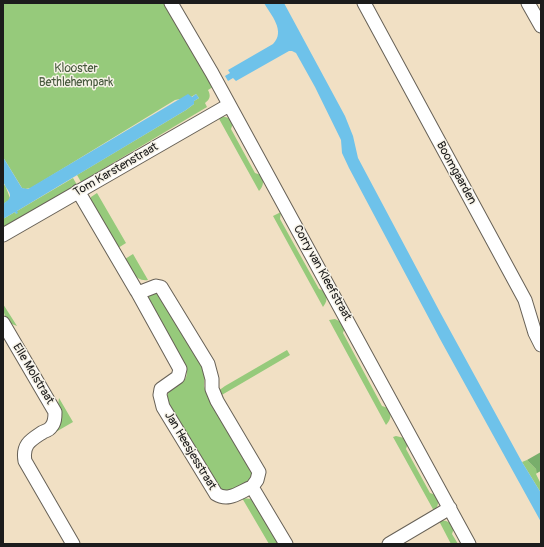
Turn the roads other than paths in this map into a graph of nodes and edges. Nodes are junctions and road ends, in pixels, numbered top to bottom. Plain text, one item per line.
1 (171, 3) edge
2 (364, 3) edge
3 (528, 3) edge
4 (541, 26) edge
5 (229, 105) junction
6 (78, 191) junction
7 (3, 234) edge
8 (138, 293) junction
9 (536, 314) edge
10 (3, 323) edge
11 (541, 345) edge
12 (252, 487) junction
13 (450, 508) junction
14 (73, 544) edge
15 (286, 544) edge
16 (389, 544) edge
17 (469, 544) edge

1 - 5 street, Corry van Kleefstraat
2 - 9 street, Boomgaarden
3 - 4 street
5 - 6 street, Tom Karstenstraat
5 - 13 street, Corry van Kleefstraat
6 - 7 street, Tom Karstenstraat
6 - 8 street, Jan Heesjesstraat
8 - 12 street
8 - 12 street, Jan Heesjesstraat
9 - 11 street, Boomgaarden
10 - 14 street, Elle Molstraat
12 - 15 street
13 - 16 street
13 - 17 street, Corry van Kleefstraat

